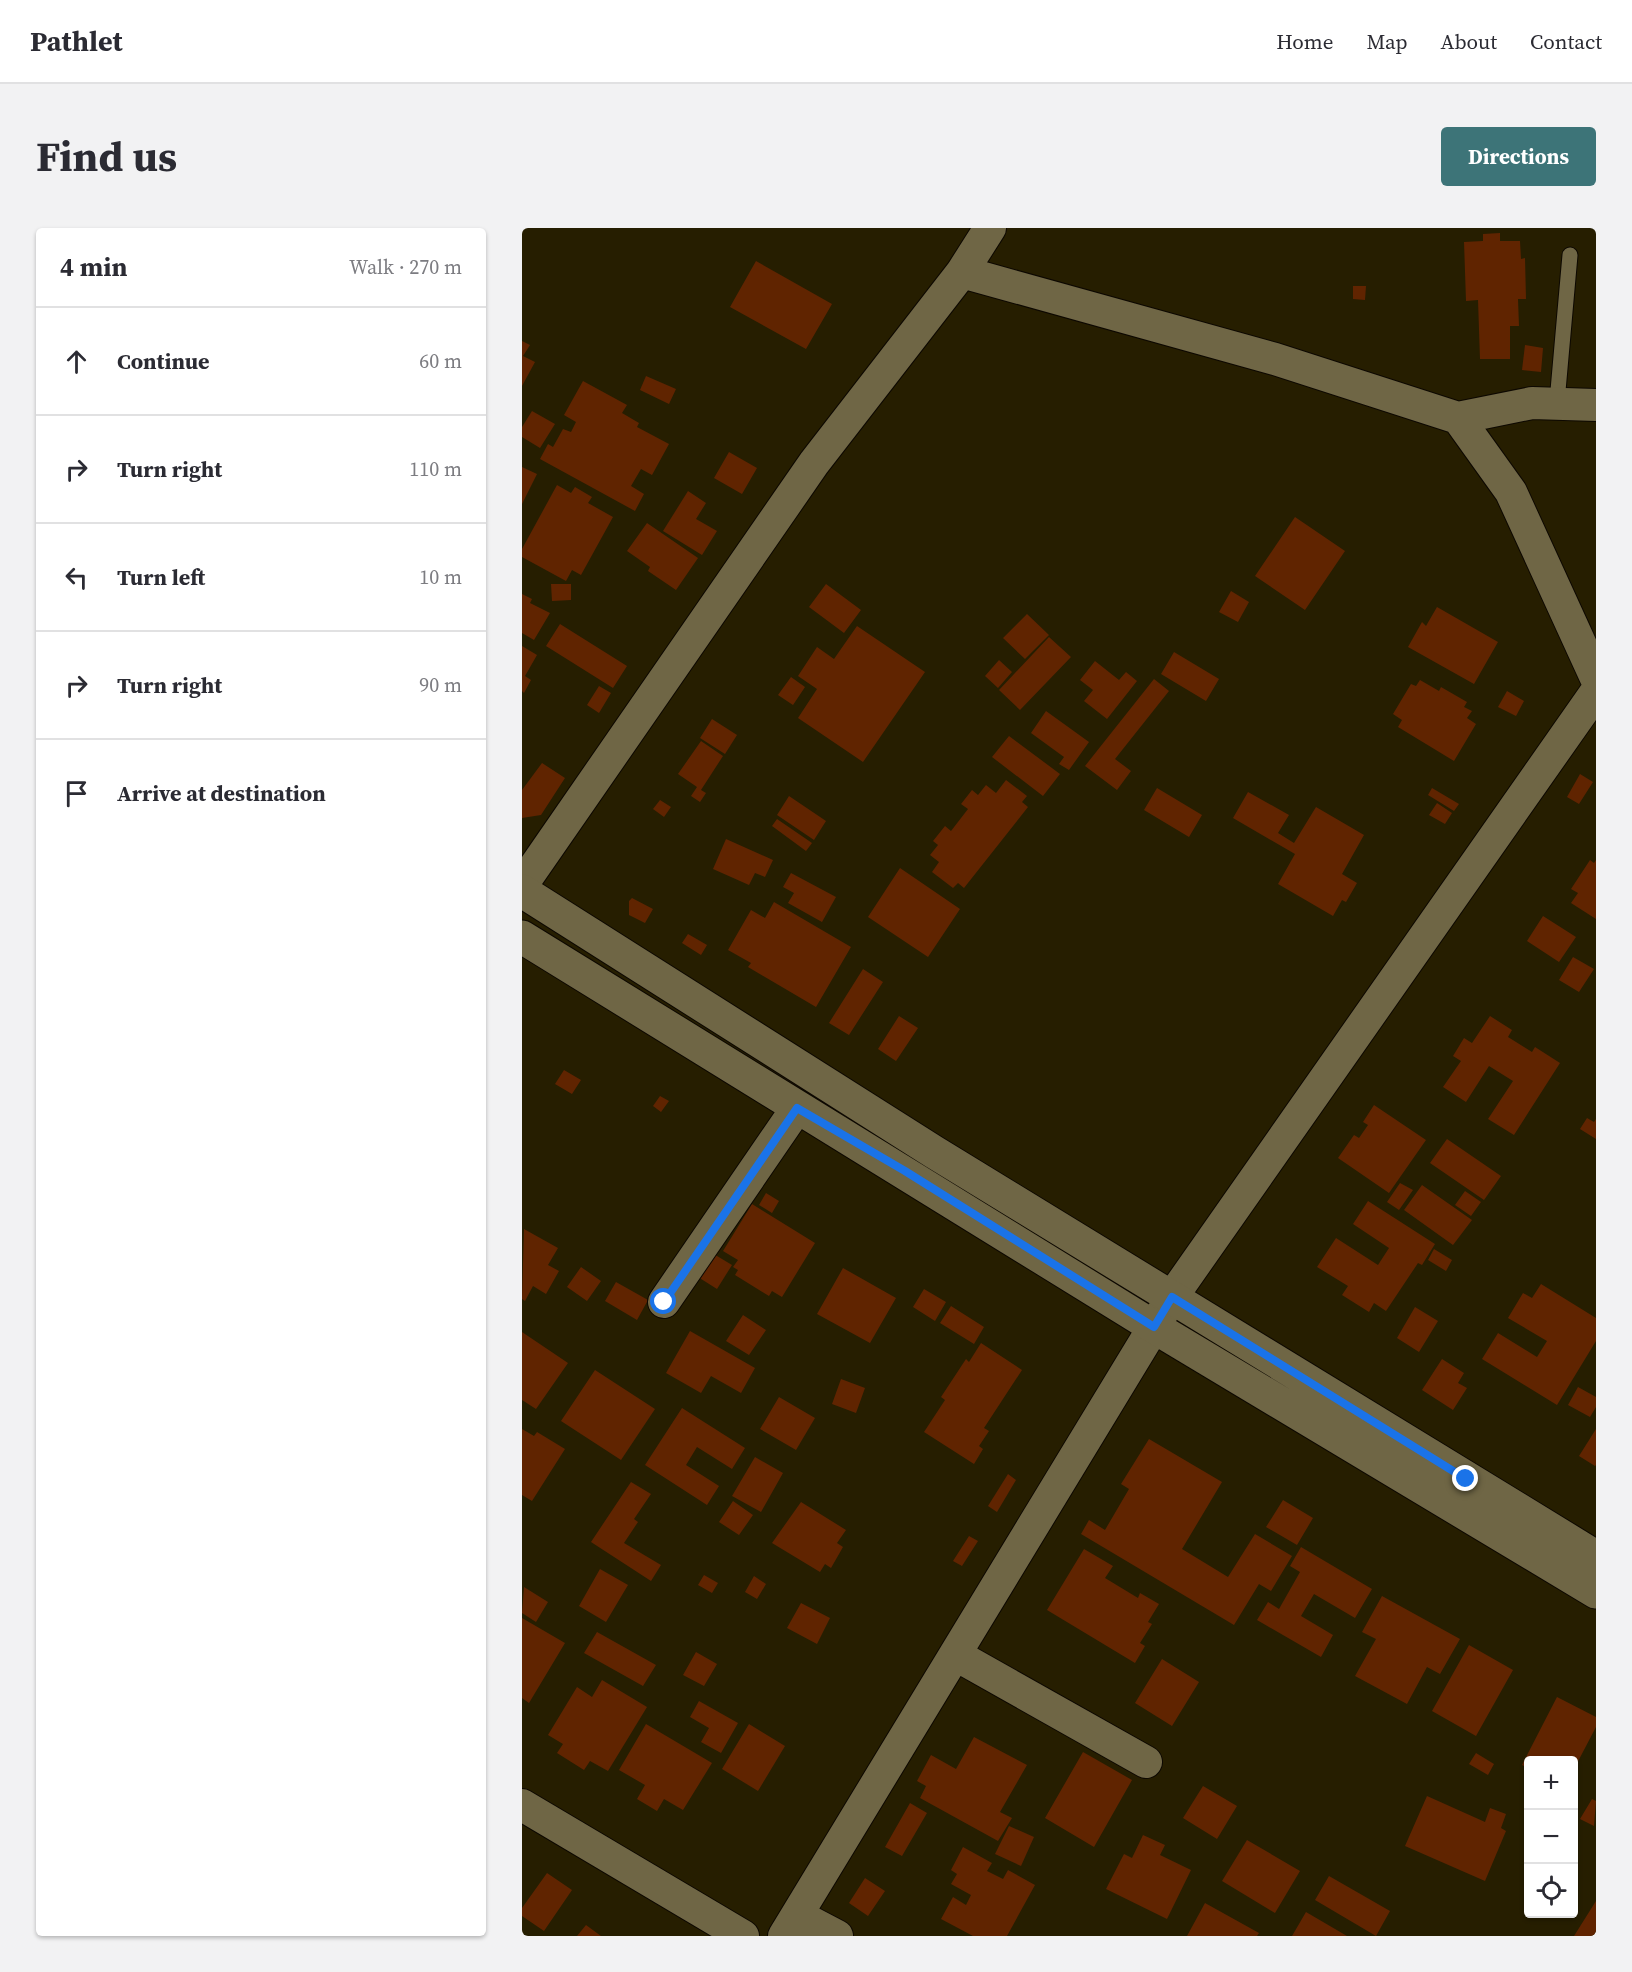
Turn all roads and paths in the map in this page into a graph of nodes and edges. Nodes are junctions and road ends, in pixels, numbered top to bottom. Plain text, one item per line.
1 (990, 228) edge
2 (1570, 255) dead end
3 (962, 272) junction
4 (1557, 402) junction
5 (1596, 405) edge
6 (1458, 418) junction
7 (1596, 678) edge
8 (1596, 692) edge
9 (522, 885) edge
10 (522, 891) edge
11 (522, 937) edge
12 (797, 1108) junction
13 (1172, 1297) junction
14 (664, 1302) dead end
15 (1154, 1327) junction
16 (1596, 1557) edge
17 (1596, 1592) edge
18 (956, 1655) junction
19 (1146, 1762) dead end
20 (522, 1805) edge
21 (791, 1926) edge
22 (743, 1936) edge
23 (837, 1936) edge

1 - 3 street
2 - 4 lane
3 - 6 street
3 - 9 street
4 - 5 street
4 - 6 street
6 - 7 street
8 - 13 street
10 - 13 street
11 - 12 street
12 - 14 street
12 - 15 street
13 - 15 street
13 - 16 street
15 - 17 street
15 - 18 street
18 - 19 street
18 - 21 street
20 - 22 street
21 - 23 street

